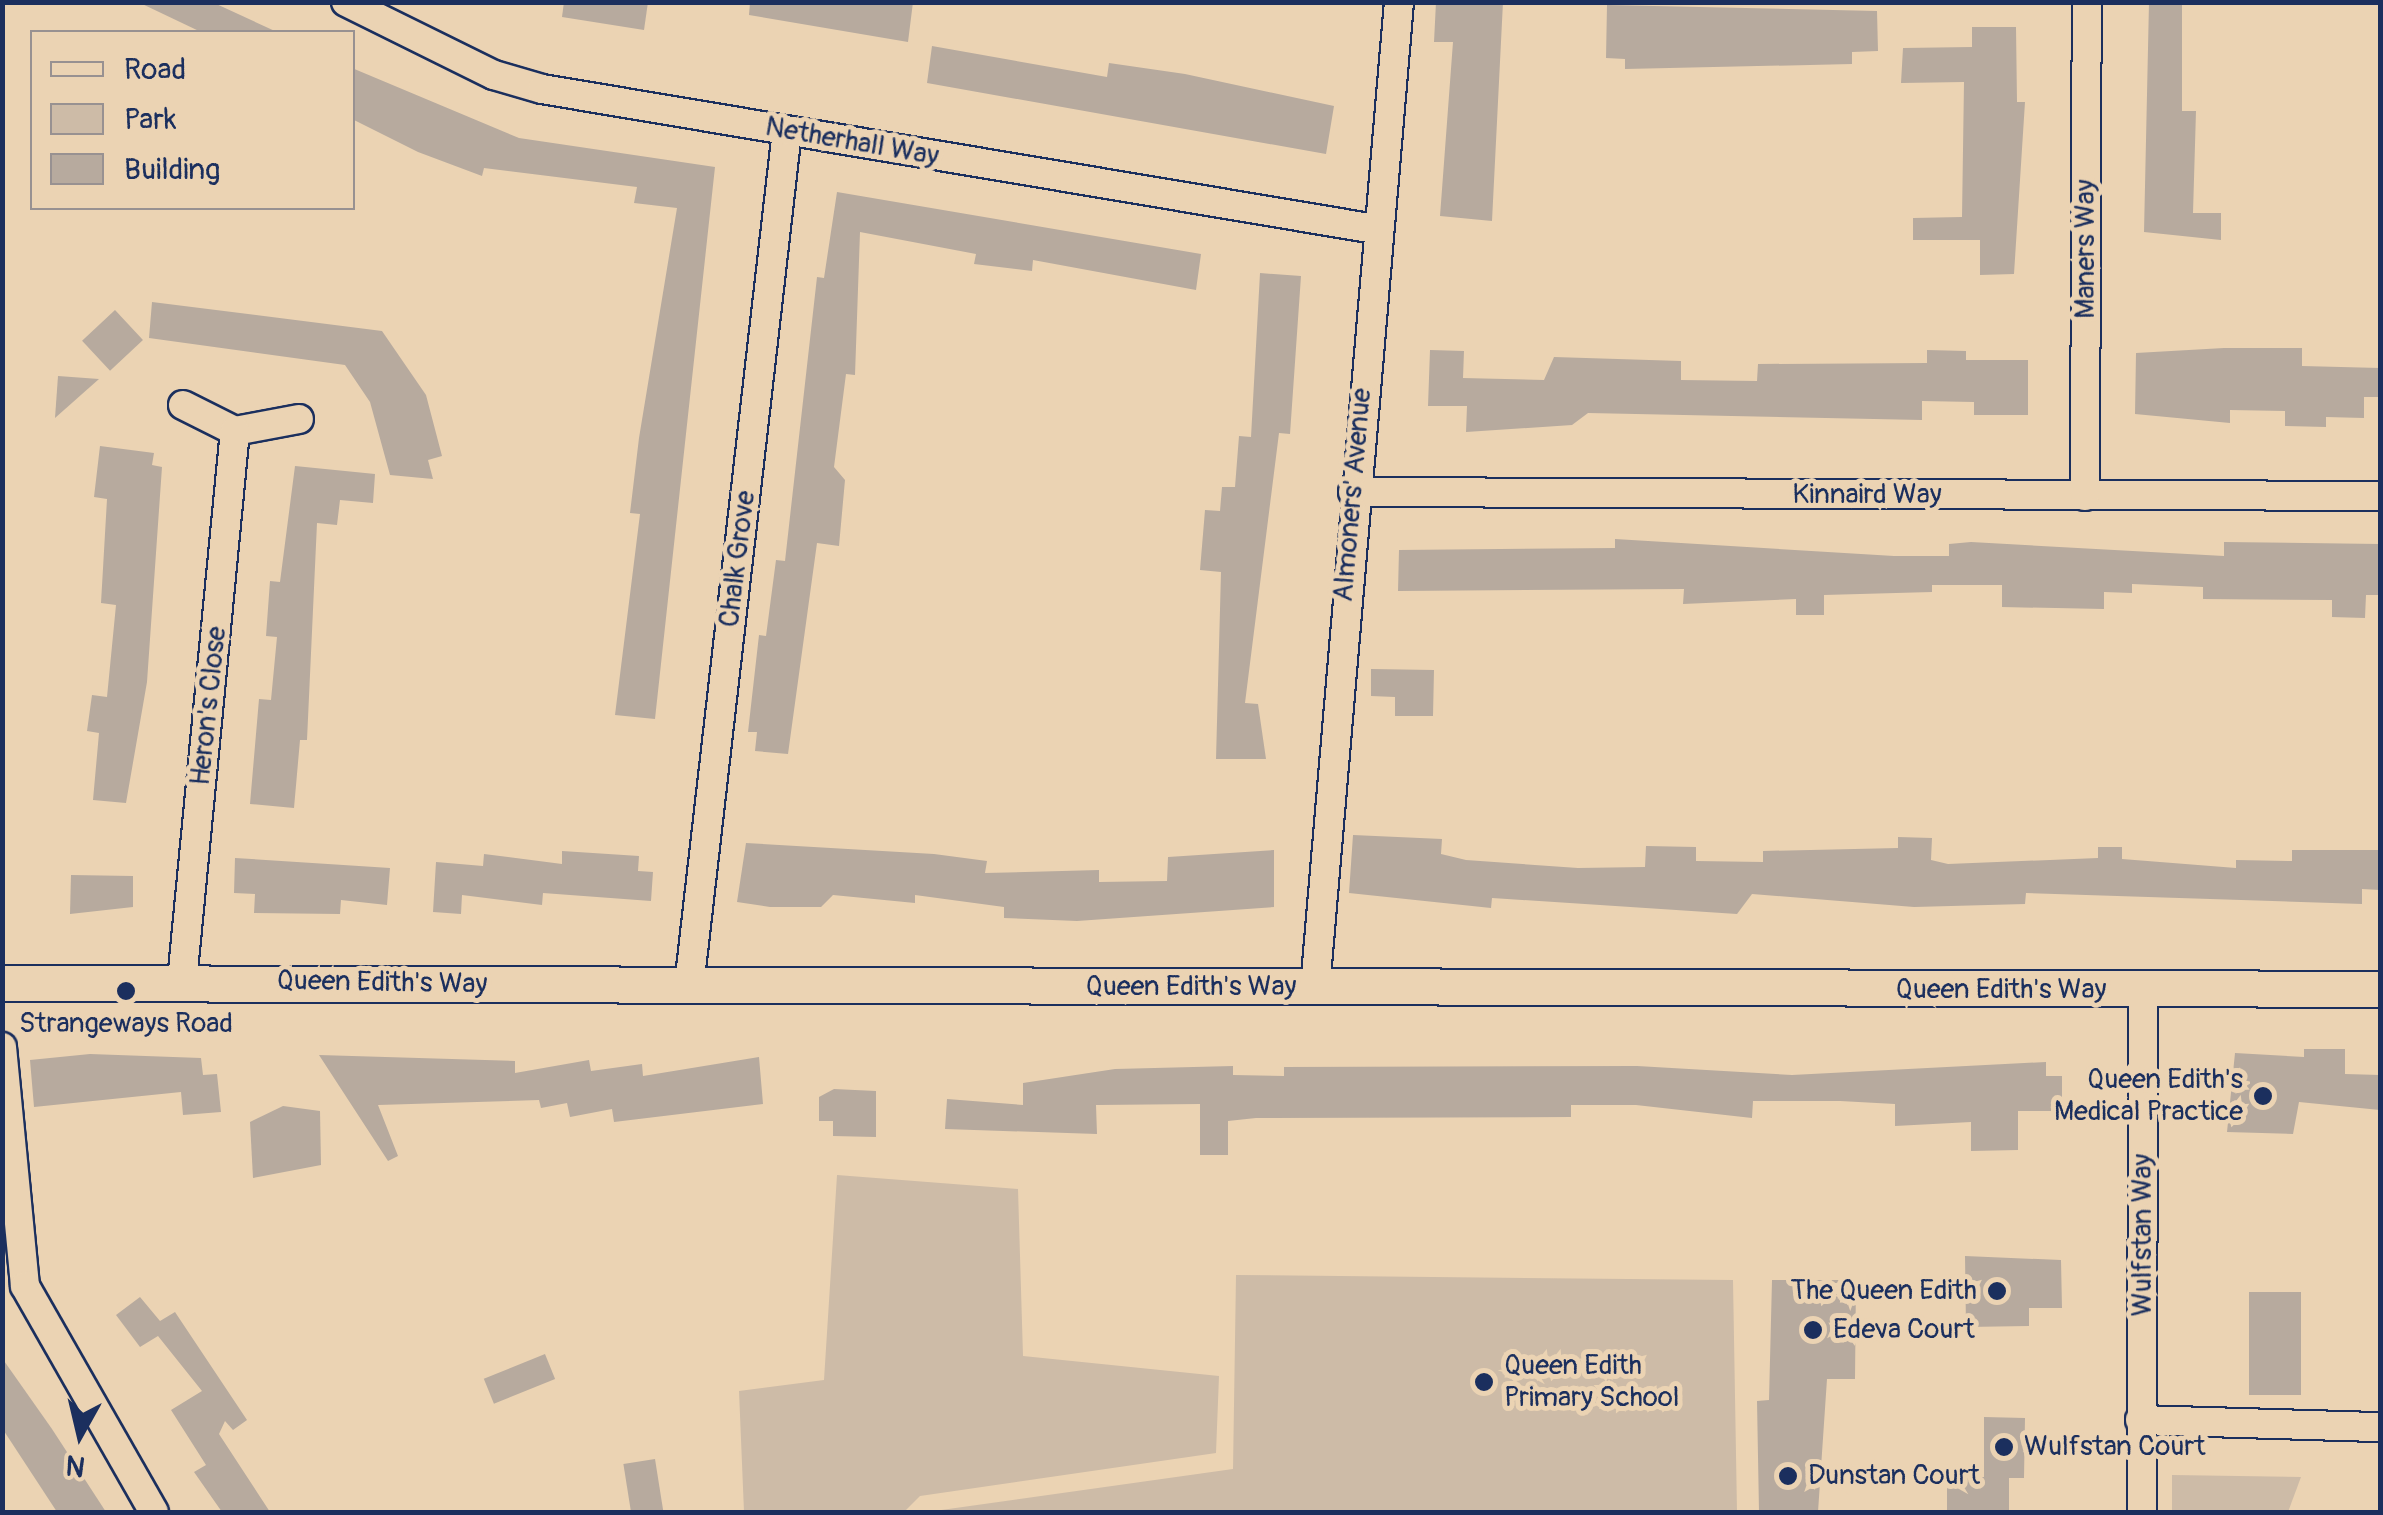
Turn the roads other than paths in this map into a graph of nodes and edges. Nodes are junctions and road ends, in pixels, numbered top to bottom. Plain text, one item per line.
1 (346, 2) edge
2 (1399, 2) edge
3 (2087, 2) edge
4 (787, 132) junction
5 (1375, 229) junction
6 (184, 405) dead end
7 (299, 419) dead end
8 (236, 430) junction
9 (1353, 492) junction
10 (2084, 496) junction
11 (2380, 496) edge
12 (182, 981) junction
13 (2, 983) edge
14 (688, 986) junction
15 (1315, 988) junction
16 (2143, 990) junction
17 (2380, 990) edge
18 (2, 1047) edge
19 (2140, 1420) junction
20 (2380, 1427) edge
21 (154, 1512) edge
22 (2142, 1512) edge

1 - 4 street, Netherhall Way
2 - 5 street, Almoners' Avenue
3 - 10 street, Maners Way
4 - 5 street, Netherhall Way
4 - 14 street, Chalk Grove
5 - 9 street, Almoners' Avenue
6 - 8 street
7 - 8 street
8 - 12 street, Heron's Close
9 - 10 street, Kinnaird Way
9 - 15 street, Almoners' Avenue
10 - 11 street, Kinnaird Way
12 - 13 street, Queen Edith's Way
12 - 14 street, Queen Edith's Way
14 - 15 street, Queen Edith's Way
15 - 16 street, Queen Edith's Way
16 - 17 street, Queen Edith's Way
16 - 19 street, Wulfstan Way
18 - 21 street
19 - 20 street
19 - 22 street, Wulfstan Way

